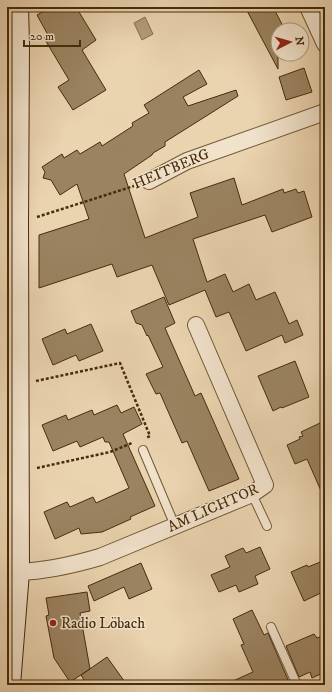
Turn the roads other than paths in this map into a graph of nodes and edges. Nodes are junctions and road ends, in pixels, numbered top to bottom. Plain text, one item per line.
1 (17, 7) edge
2 (308, 7) edge
3 (325, 44) edge
4 (12, 81) edge
5 (325, 112) edge
6 (149, 181) road end
7 (196, 325) dead end
8 (143, 450) dead end
9 (252, 494) junction
10 (176, 526) junction
11 (267, 526) dead end
12 (18, 572) junction
13 (271, 627) dead end
14 (9, 685) edge
15 (297, 685) edge

1 - 4 street
2 - 3 street
4 - 12 street
5 - 6 street, HEITBERG
7 - 9 street, AM LICHTOR
8 - 10 lane
9 - 10 street, AM LICHTOR
9 - 11 lane
10 - 12 street, AM LICHTOR
12 - 14 street
13 - 15 lane

